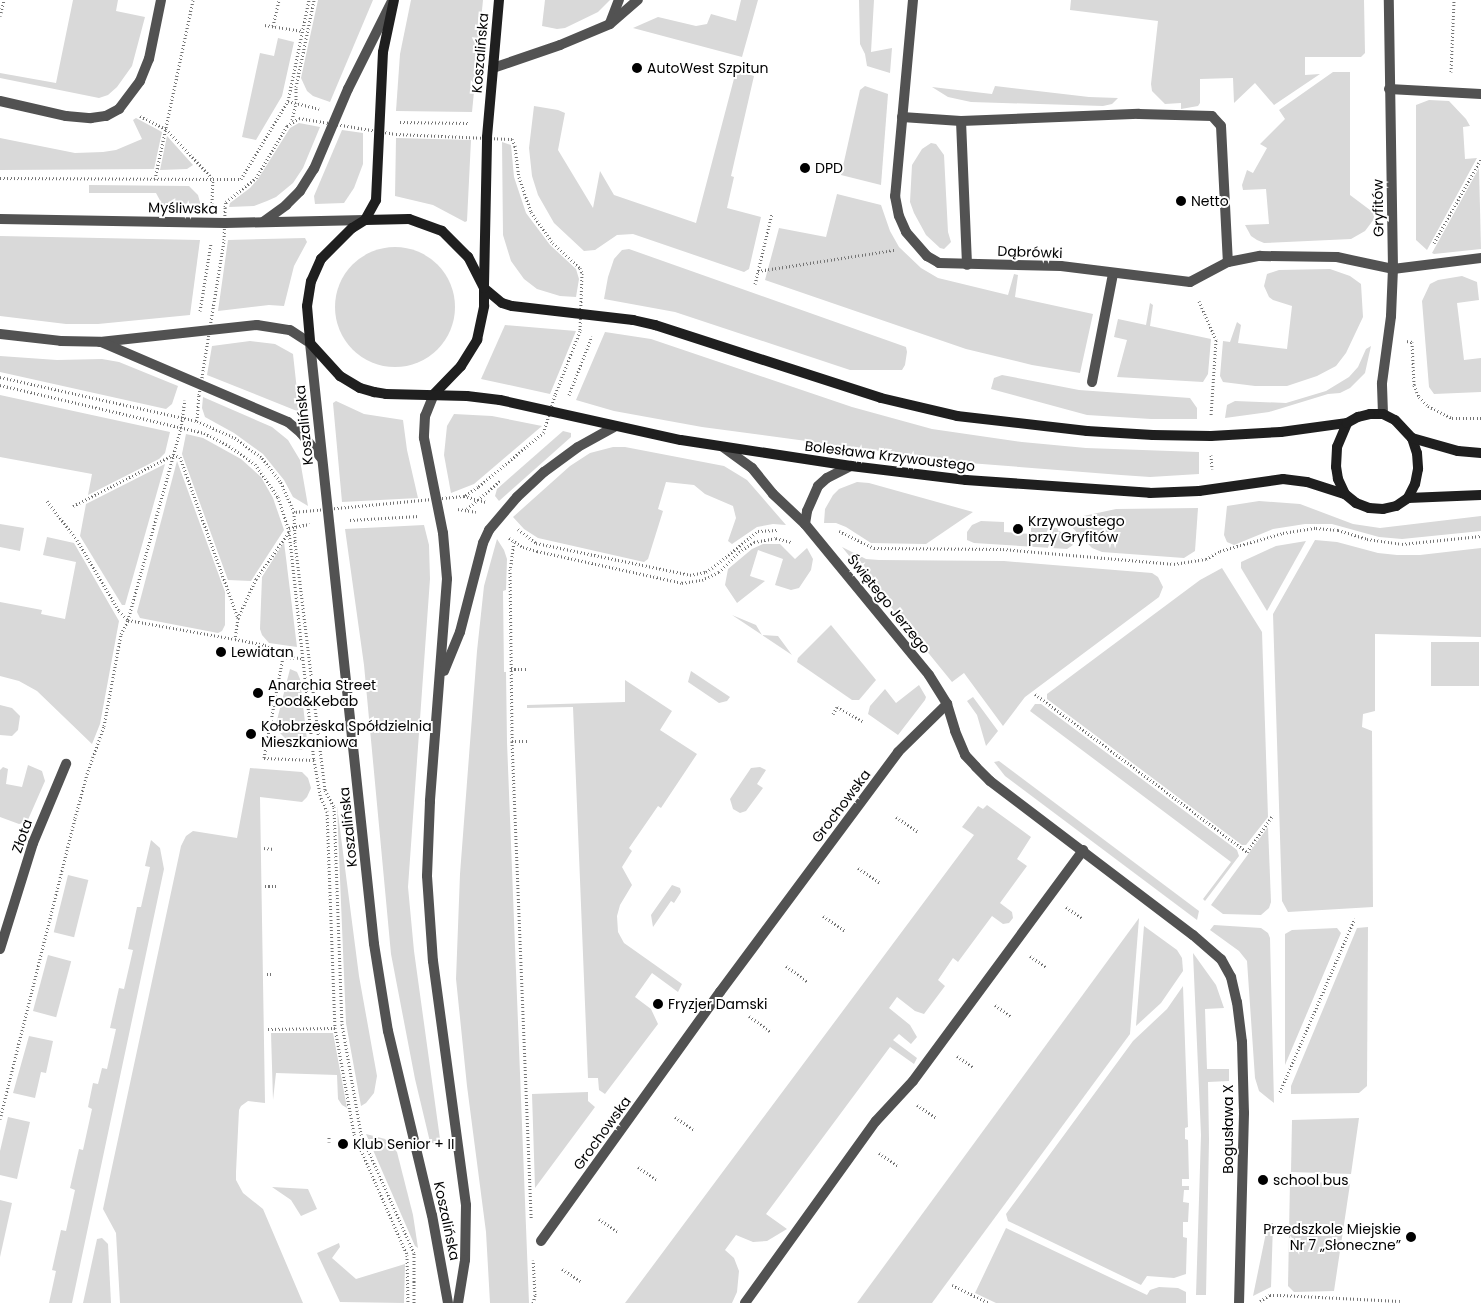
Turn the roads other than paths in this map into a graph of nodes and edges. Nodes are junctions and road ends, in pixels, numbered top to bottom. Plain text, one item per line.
1 (161, 0) edge
2 (393, 0) edge
3 (499, 0) edge
4 (619, 0) edge
5 (638, 0) edge
6 (913, 0) edge
7 (1388, 0) edge
8 (610, 24) junction
9 (492, 68) junction
10 (1389, 89) junction
11 (1481, 94) edge
12 (0, 101) edge
13 (902, 117) junction
14 (961, 121) junction
15 (0, 219) edge
16 (365, 220) junction
17 (263, 222) junction
18 (1481, 258) edge
19 (1228, 262) junction
20 (967, 265) junction
21 (1393, 269) junction
22 (1113, 274) junction
23 (484, 288) junction
24 (0, 334) edge
25 (100, 342) junction
26 (310, 343) junction
27 (1092, 382) dead end
28 (434, 394) junction
29 (1383, 414) junction
30 (1347, 423) junction
31 (614, 427) junction
32 (1412, 438) junction
33 (723, 447) junction
34 (1481, 453) edge
35 (321, 458) junction
36 (851, 466) junction
37 (1346, 494) junction
38 (1481, 496) edge
39 (1408, 498) junction
40 (805, 524) junction
41 (441, 679) junction
42 (947, 704) junction
43 (66, 764) dead end
44 (1083, 850) junction
45 (0, 949) edge
46 (541, 1241) dead end
47 (448, 1303) edge
48 (458, 1303) edge
49 (745, 1303) edge
50 (1239, 1303) edge

1 - 12 street
2 - 16 main road
2 - 17 street
3 - 9 main road, Koszalińska
4 - 8 street
5 - 8 street
6 - 13 street, Dąbrówki
7 - 10 street, Gryfitów
8 - 9 street
9 - 23 main road, Koszalińska
10 - 11 street
10 - 21 street, Gryfitów
13 - 14 street
13 - 20 street, Dąbrówki
14 - 19 street
14 - 20 street
15 - 17 street, Myśliwska
16 - 17 street, Myśliwska
16 - 23 main road
16 - 26 main road
18 - 21 street
19 - 21 street
19 - 22 street, Dąbrówki
20 - 22 street, Dąbrówki
21 - 29 street, Gryfitów
22 - 27 street
23 - 28 main road
23 - 30 main road
24 - 25 street
25 - 26 street
25 - 35 street
26 - 28 main road
26 - 35 street, Koszalińska
28 - 31 main road, Bolesława Krzywoustego
28 - 41 street, Koszalińska
29 - 30 main road
29 - 32 main road
30 - 37 main road
31 - 33 main road, Bolesława Krzywoustego
31 - 41 street
32 - 34 main road
32 - 39 main road
33 - 36 main road, Bolesława Krzywoustego
33 - 40 street, Świętego Jerzego
35 - 47 street, Koszalińska
36 - 37 main road, Bolesława Krzywoustego
36 - 40 street
37 - 39 main road
38 - 39 main road
40 - 42 street, Świętego Jerzego
41 - 48 street, Koszalińska
42 - 44 street
42 - 46 street, Grochowska
43 - 45 street, Złota
44 - 49 street
44 - 50 street, Bogusława X

